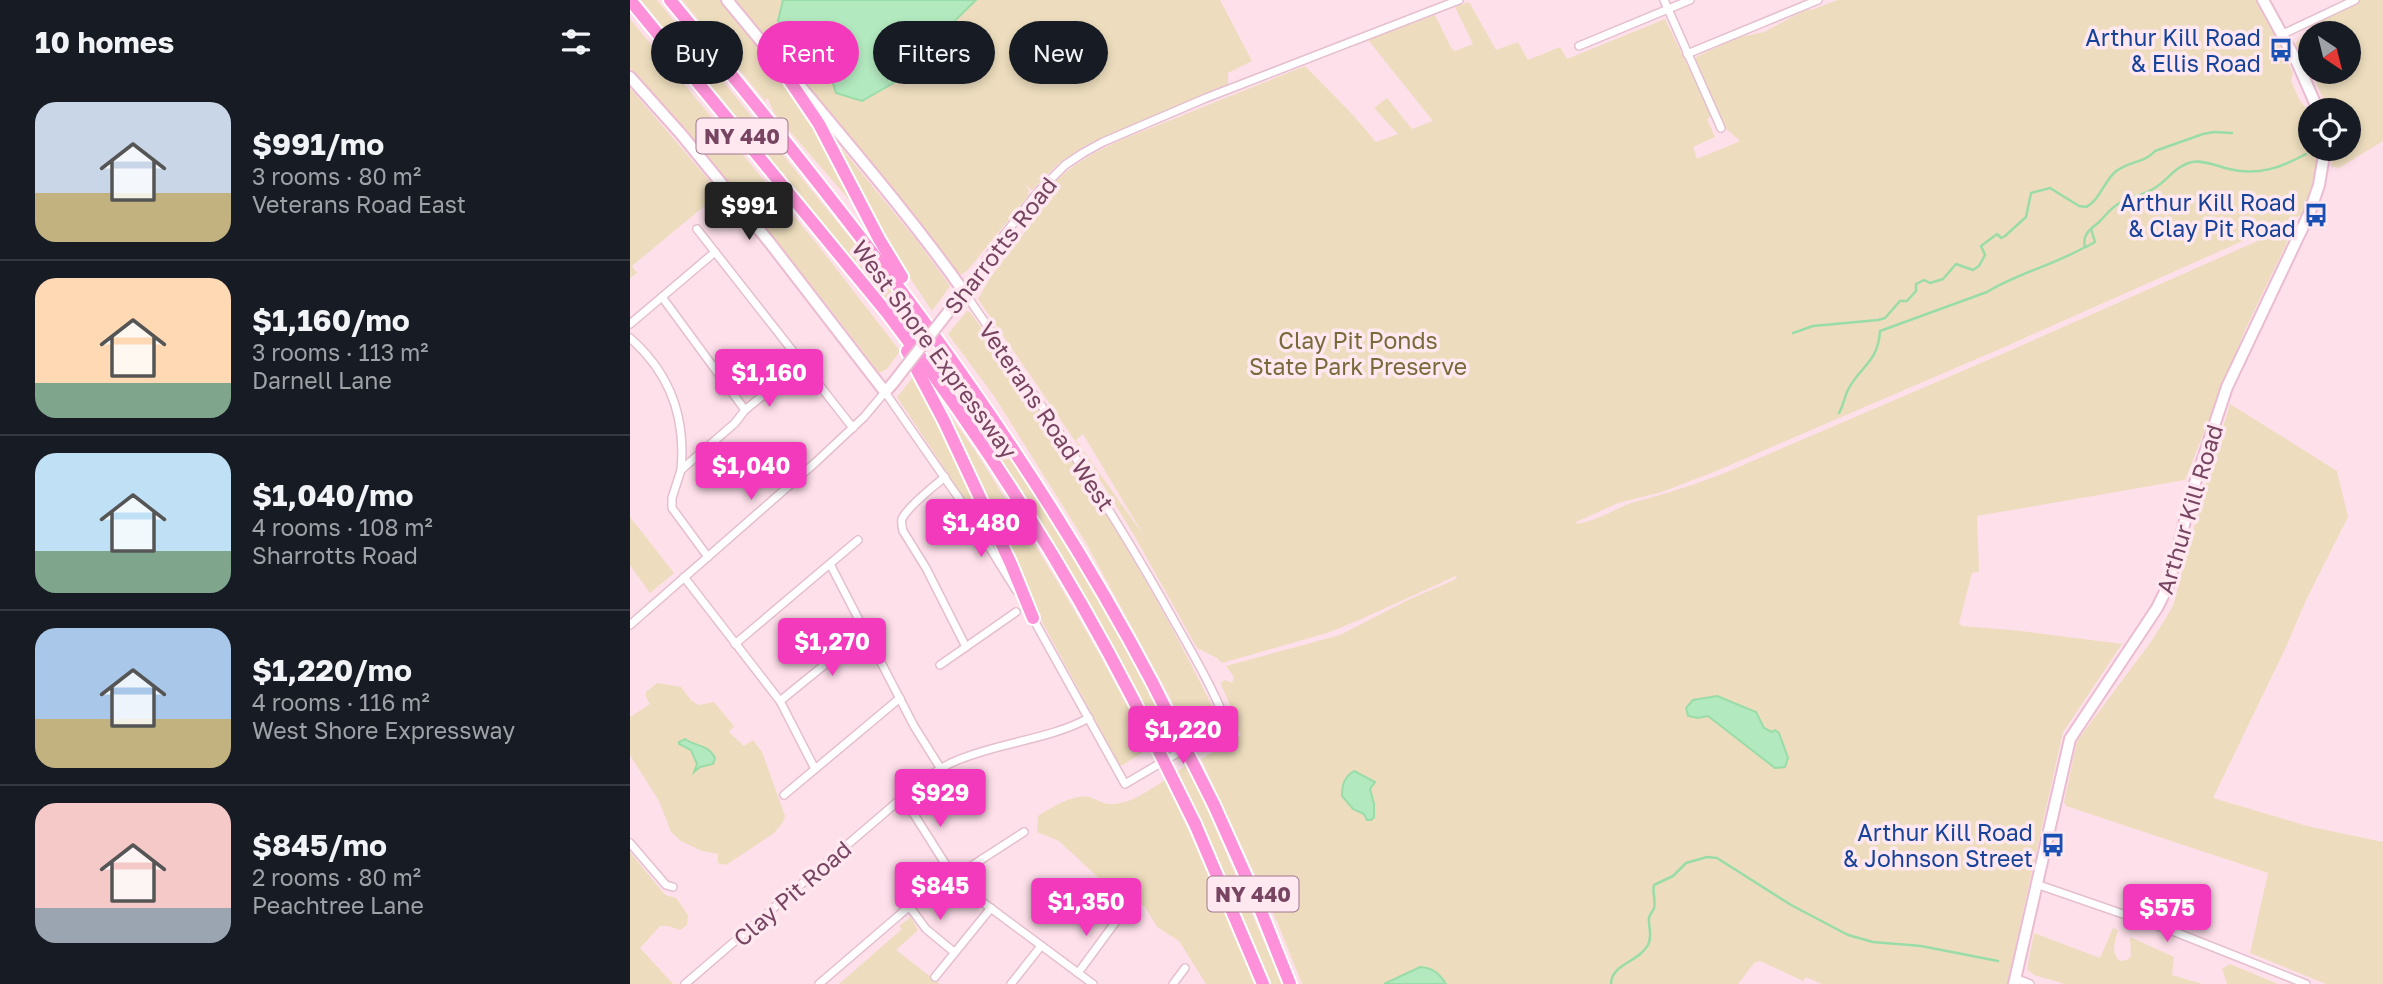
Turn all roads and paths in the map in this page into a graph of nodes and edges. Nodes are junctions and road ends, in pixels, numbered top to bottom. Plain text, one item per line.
1 (630, 0) edge
2 (670, 0) edge
3 (727, 0) edge
4 (1459, 0) edge
5 (1664, 0) edge
6 (1689, 0) edge
7 (1818, 0) edge
8 (2263, 0) edge
9 (2354, 0) edge
10 (1668, 9) junction
11 (2283, 34) junction
12 (757, 35) edge
13 (1579, 46) dead end
14 (1687, 54) junction
15 (630, 77) edge
16 (792, 84) edge
17 (798, 84) edge
18 (2313, 98) edge
19 (1721, 128) dead end
20 (2323, 161) edge
21 (697, 229) dead end
22 (715, 252) junction
23 (854, 272) junction
24 (964, 292) junction
25 (662, 296) junction
26 (630, 324) edge
27 (630, 338) edge
28 (803, 363) junction
29 (889, 387) junction
30 (984, 404) junction
31 (745, 410) junction
32 (853, 428) junction
33 (681, 470) junction
34 (945, 477) junction
35 (858, 540) dead end
36 (708, 557) junction
37 (830, 564) junction
38 (684, 577) junction
39 (1016, 612) dead end
40 (1033, 618) junction
41 (630, 625) edge
42 (865, 632) junction
43 (735, 644) junction
44 (966, 647) junction
45 (940, 665) dead end
46 (900, 698) junction
47 (780, 701) junction
48 (1089, 718) junction
49 (815, 769) junction
50 (941, 769) junction
51 (784, 795) dead end
52 (904, 797) junction
53 (1024, 832) dead end
54 (630, 843) edge
55 (953, 876) junction
56 (2036, 884) junction
57 (673, 887) dead end
58 (909, 906) junction
59 (991, 908) junction
60 (1117, 920) dead end
61 (1041, 946) junction
62 (954, 952) junction
63 (1185, 968) dead end
64 (1078, 973) junction
65 (935, 977) dead end
66 (2014, 981) edge
67 (685, 984) edge
68 (819, 984) edge
69 (1011, 984) edge
70 (1091, 984) edge
71 (1173, 984) edge
72 (1263, 984) edge
73 (1290, 984) edge
74 (2030, 984) edge
75 (2306, 984) edge

1 - 23 highway, West Shore Expressway / NY 440
2 - 30 highway, West Shore Expressway / NY 440
3 - 12 street, Veterans Road West
4 - 24 street, Sharrotts Road
5 - 10 street
6 - 10 street
7 - 14 street
8 - 11 street
9 - 11 street
10 - 13 street
10 - 14 street
11 - 18 street
14 - 19 street
15 - 29 street
16 - 30 highway
17 - 24 street, Veterans Road West
20 - 56 street, Arthur Kill Road
21 - 22 street
22 - 25 street
22 - 28 street
23 - 40 highway
23 - 72 highway, West Shore Expressway / NY 440, bridge
24 - 29 street, Sharrotts Road, bridge
24 - 48 street, Veterans Road West
25 - 26 street
25 - 31 street
27 - 33 street
28 - 31 street
28 - 32 street
29 - 32 street, Sharrotts Road
29 - 34 street
30 - 73 highway, West Shore Expressway / NY 440, bridge
31 - 33 street
32 - 36 street, Sharrotts Road
33 - 36 street
34 - 40 street
34 - 44 street
35 - 37 street
36 - 38 street, Sharrotts Road
37 - 42 street
37 - 43 street
38 - 41 street, Sharrotts Road
38 - 43 street
39 - 44 street
40 - 48 street
42 - 46 street
42 - 47 street
43 - 47 street
44 - 45 street
46 - 49 street
46 - 50 street
47 - 49 street
48 - 50 street, Clay Pit Road
49 - 51 street
50 - 52 street, Clay Pit Road
52 - 55 street
52 - 67 street, Clay Pit Road
53 - 55 street
54 - 57 street
55 - 58 street
55 - 59 street
56 - 66 street, Arthur Kill Road
56 - 75 street
58 - 62 street
58 - 68 street
59 - 61 street
59 - 62 street
60 - 64 street
61 - 64 street
61 - 69 street
62 - 65 street
63 - 71 street
64 - 70 street
66 - 74 street

